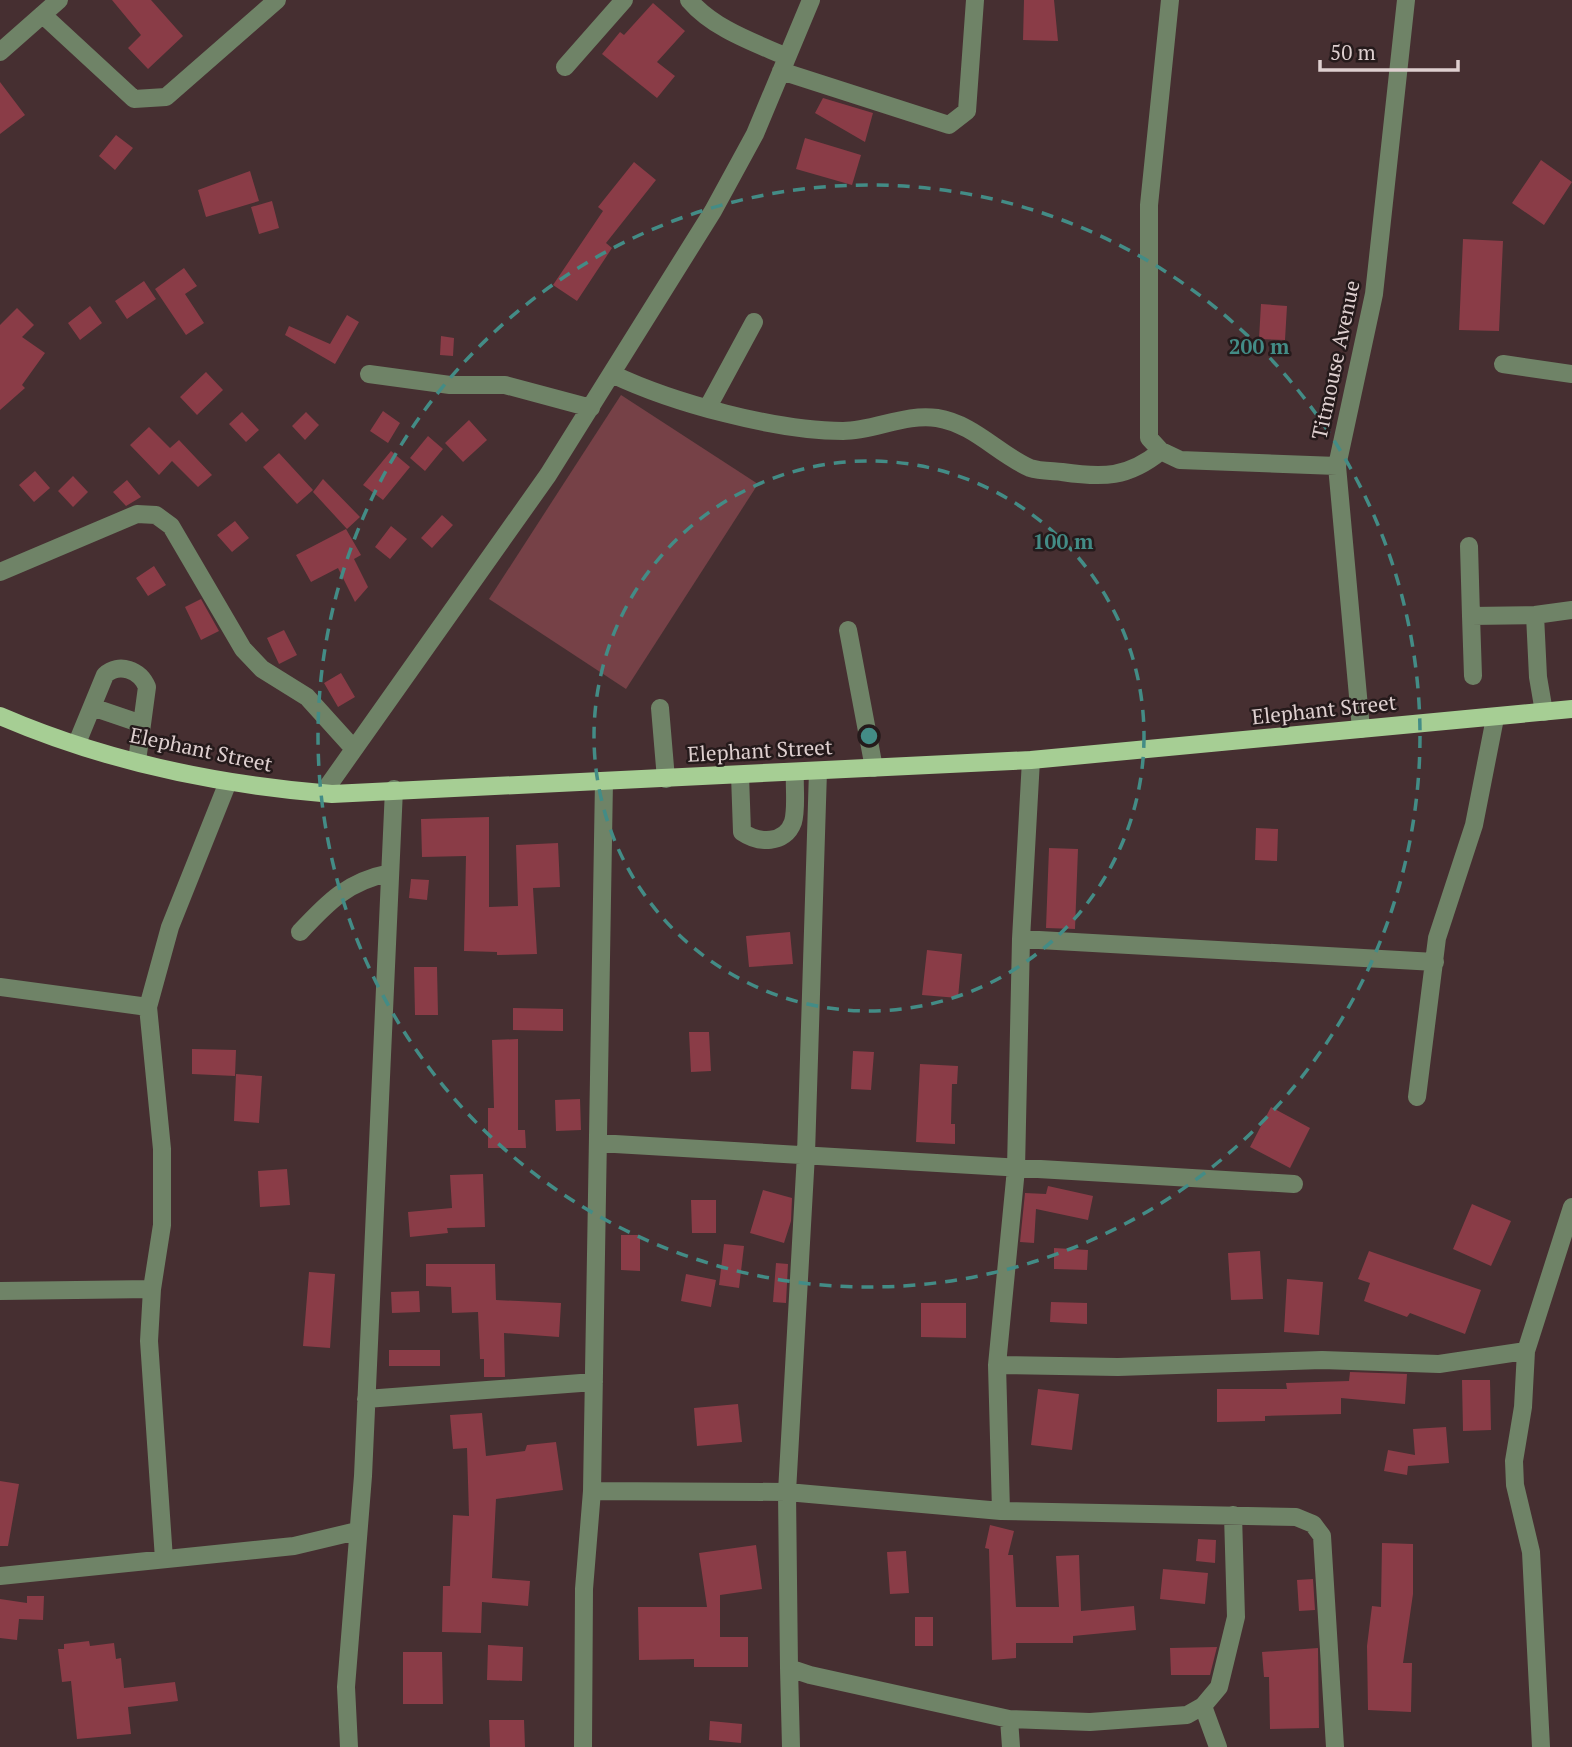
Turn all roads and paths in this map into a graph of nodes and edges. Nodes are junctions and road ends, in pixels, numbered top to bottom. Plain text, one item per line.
1 (59, 0) edge
2 (277, 0) edge
3 (624, 0) edge
4 (689, 0) edge
5 (811, 0) edge
6 (975, 0) edge
7 (1170, 0) edge
8 (1406, 0) edge
9 (43, 15) junction
10 (0, 52) edge
11 (784, 64) junction
12 (565, 67) dead end
13 (754, 322) dead end
14 (1503, 364) dead end
15 (369, 374) dead end
16 (612, 374) junction
17 (1572, 374) edge
18 (708, 407) junction
19 (591, 408) junction
20 (1161, 451) junction
21 (1337, 466) junction
22 (1469, 546) dead end
23 (0, 572) edge
24 (1572, 610) edge
25 (1535, 615) junction
26 (1471, 616) junction
27 (848, 630) dead end
28 (1473, 676) dead end
29 (92, 707) junction
30 (660, 708) dead end
31 (1572, 709) edge
32 (1544, 712) junction
33 (0, 716) edge
34 (1495, 718) junction
35 (142, 724) junction
36 (1361, 729) junction
37 (77, 743) junction
38 (354, 749) junction
39 (1031, 760) junction
40 (136, 761) junction
41 (874, 768) junction
42 (818, 771) junction
43 (795, 773) junction
44 (740, 775) junction
45 (666, 779) junction
46 (604, 781) junction
47 (228, 782) junction
48 (394, 789) junction
49 (323, 793) junction
50 (390, 873) junction
51 (299, 932) dead end
52 (1021, 939) junction
53 (1435, 962) junction
54 (0, 987) edge
55 (148, 1007) junction
56 (1417, 1097) dead end
57 (598, 1143) junction
58 (806, 1154) junction
59 (1016, 1169) junction
60 (1294, 1184) dead end
61 (1572, 1207) edge
62 (152, 1289) junction
63 (0, 1291) edge
64 (1526, 1351) junction
65 (997, 1365) junction
66 (594, 1382) junction
67 (366, 1399) junction
68 (592, 1492) junction
69 (787, 1492) junction
70 (1000, 1511) junction
71 (1233, 1516) junction
72 (357, 1531) junction
73 (164, 1559) junction
74 (0, 1576) edge
75 (789, 1668) junction
76 (1203, 1706) junction
77 (1009, 1719) junction
78 (349, 1747) edge
79 (583, 1747) edge
80 (791, 1747) edge
81 (1012, 1747) edge
82 (1218, 1747) edge
83 (1335, 1747) edge
84 (1541, 1747) edge

1 - 9 street
2 - 9 street
3 - 12 street
4 - 11 street
5 - 11 street
6 - 11 street
7 - 20 street
8 - 21 street, Titmouse Avenue
9 - 10 street
11 - 16 street
13 - 18 street
14 - 17 street
15 - 19 street
16 - 18 street
16 - 19 street
18 - 20 street
19 - 38 street
20 - 21 street
21 - 36 street, Titmouse Avenue
22 - 26 street
23 - 38 street
24 - 25 street
25 - 26 street
25 - 32 street
26 - 28 street
27 - 41 street
29 - 35 street
29 - 35 street
29 - 37 street
30 - 45 street
31 - 32 main road, Elephant Street
32 - 34 main road, Elephant Street
33 - 37 main road, Elephant Street
34 - 36 main road, Elephant Street
34 - 53 street
35 - 40 street
36 - 39 main road, Elephant Street
37 - 40 main road, Elephant Street
38 - 49 street
39 - 41 main road, Elephant Street
39 - 52 street
40 - 47 main road, Elephant Street
41 - 42 main road, Elephant Street
42 - 43 main road, Elephant Street
42 - 58 street
43 - 44 main road, Elephant Street
43 - 44 street
44 - 45 main road, Elephant Street
45 - 46 main road, Elephant Street
46 - 48 main road, Elephant Street
46 - 57 street
47 - 49 main road, Elephant Street
47 - 55 street
48 - 49 main road, Elephant Street
48 - 50 street
50 - 51 street
50 - 67 street
52 - 53 street
52 - 59 street
53 - 56 street
54 - 55 street
55 - 62 street
57 - 58 street
57 - 66 street
58 - 59 street
58 - 69 street
59 - 60 street
59 - 65 street
61 - 64 street
62 - 63 street
62 - 73 street
64 - 65 street
64 - 84 street
65 - 70 street
66 - 67 street
66 - 68 street
67 - 72 street
68 - 69 street
68 - 79 street
69 - 70 street
69 - 75 street
70 - 71 street
71 - 76 street
71 - 83 street
72 - 73 street
72 - 78 street
73 - 74 street
75 - 77 street
75 - 80 street
76 - 77 street
76 - 82 street
77 - 81 street

